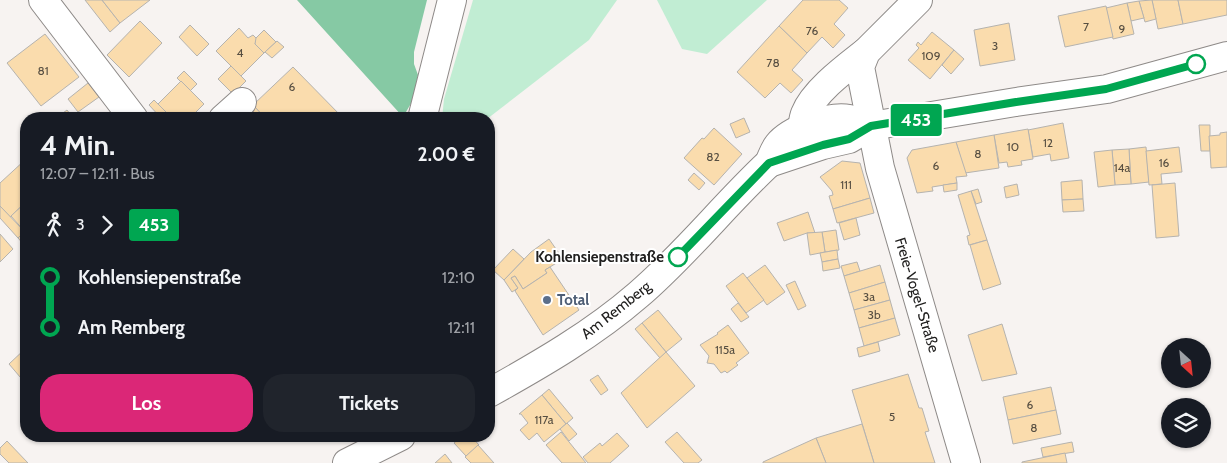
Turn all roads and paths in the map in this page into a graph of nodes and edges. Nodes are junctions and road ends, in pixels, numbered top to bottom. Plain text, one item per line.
1 (43, 0) edge
2 (452, 0) edge
3 (918, 0) edge
4 (866, 52) junction
5 (1227, 56) edge
6 (129, 112) edge
7 (424, 112) edge
8 (871, 126) junction
9 (802, 129) junction
10 (769, 163) junction
11 (495, 390) edge
12 (388, 442) edge
13 (347, 463) edge
14 (966, 463) edge

1 - 6 street
2 - 7 street
3 - 4 street
4 - 8 street
4 - 9 street
5 - 8 street
8 - 9 street, Am Remberg
8 - 10 street, Am Remberg
8 - 14 street, Freie-Vogel-Straße
9 - 10 street, Am Remberg
10 - 11 street, Am Remberg
12 - 13 street

